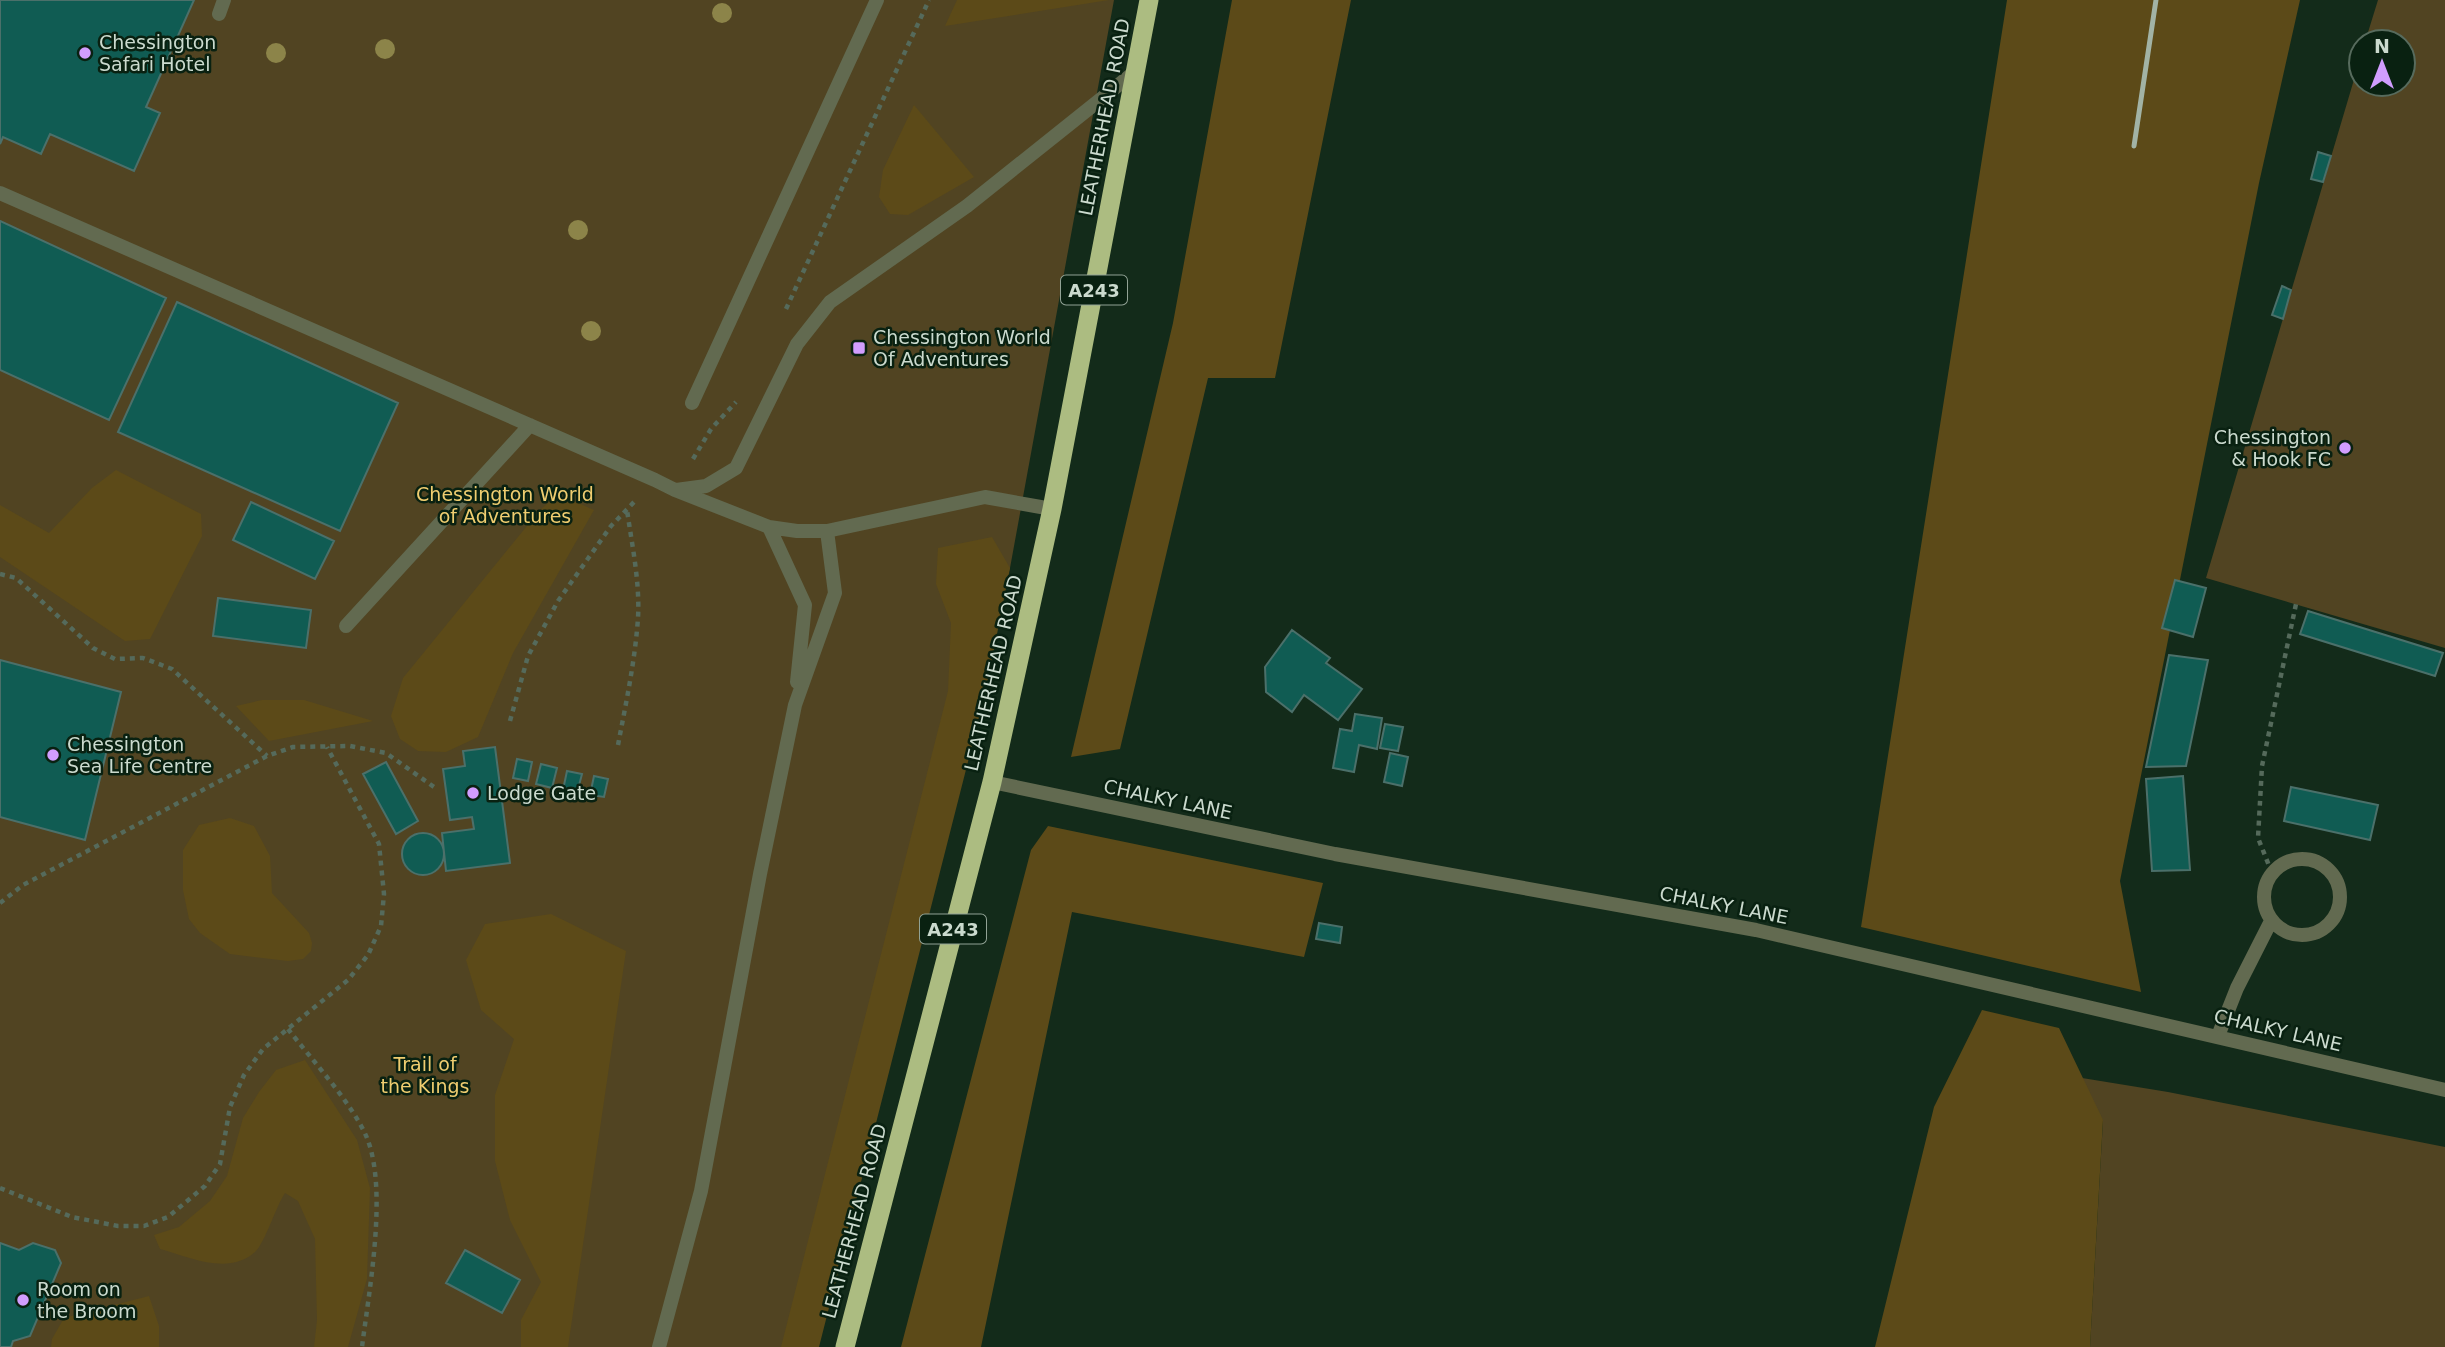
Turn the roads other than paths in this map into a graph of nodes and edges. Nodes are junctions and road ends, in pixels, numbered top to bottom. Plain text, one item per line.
1 (1149, 0) edge
2 (874, 5) edge
3 (1136, 71) junction
4 (0, 193) edge
5 (692, 403) dead end
6 (530, 425) junction
7 (675, 490) junction
8 (1052, 509) junction
9 (769, 527) junction
10 (827, 531) junction
11 (346, 626) dead end
12 (794, 705) junction
13 (992, 782) junction
14 (2271, 921) junction
15 (2218, 1036) junction
16 (2445, 1090) edge
17 (659, 1347) edge
18 (845, 1347) edge

1 - 3 highway, LEATHERHEAD ROAD / A243
2 - 5 street
3 - 7 street
3 - 8 highway, LEATHERHEAD ROAD / A243
4 - 6 street
6 - 7 street
6 - 11 street
7 - 9 street
8 - 10 street
8 - 13 highway, LEATHERHEAD ROAD / A243
9 - 10 street
9 - 12 street
10 - 12 street
12 - 17 street
13 - 15 street, CHALKY LANE
13 - 18 highway, LEATHERHEAD ROAD / A243
14 - 14 street
14 - 15 street
15 - 16 street, CHALKY LANE

